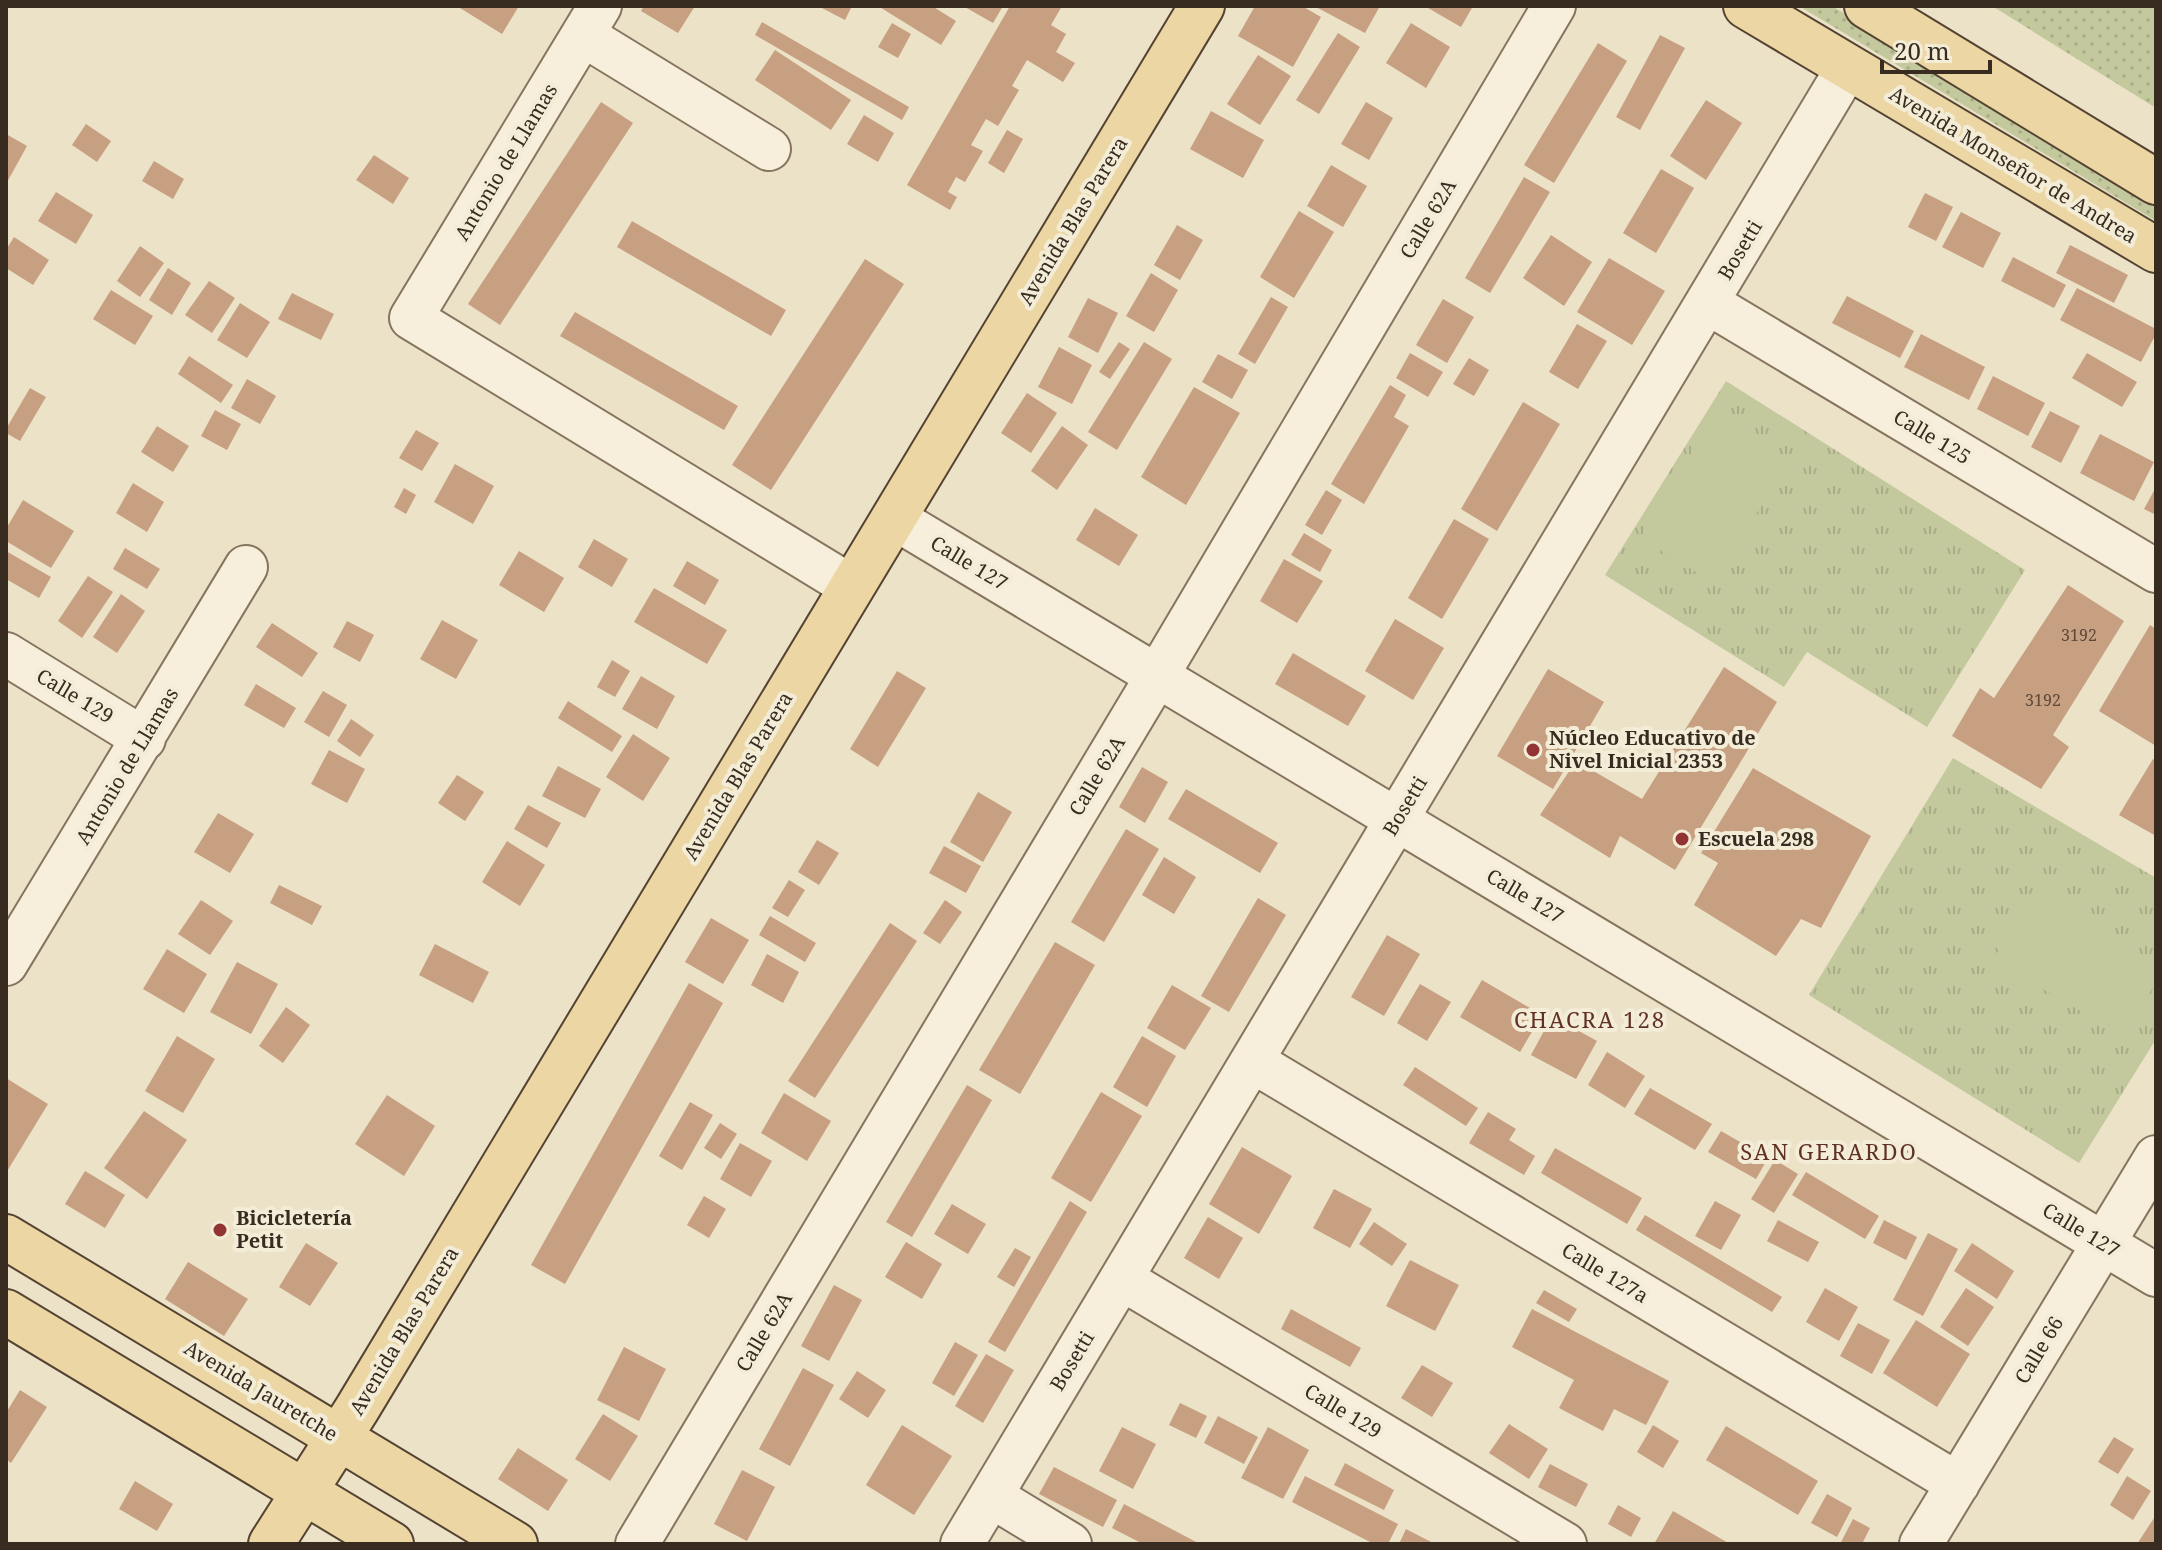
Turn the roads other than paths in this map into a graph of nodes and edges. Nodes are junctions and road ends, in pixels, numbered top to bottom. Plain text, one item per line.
1 (1202, 6) edge
2 (1554, 6) edge
3 (1746, 6) edge
4 (1867, 6) edge
5 (592, 20) edge
6 (1848, 67) junction
7 (769, 149) dead end
8 (2156, 182) edge
9 (2156, 250) edge
10 (1708, 303) junction
11 (894, 518) junction
12 (246, 567) dead end
13 (2156, 571) edge
14 (852, 587) junction
15 (6, 654) edge
16 (1157, 676) junction
17 (144, 739) junction
18 (1397, 819) junction
19 (6, 964) edge
20 (1252, 1061) junction
21 (2156, 1157) edge
22 (6, 1237) edge
23 (2103, 1243) junction
24 (2156, 1275) edge
25 (1122, 1279) junction
26 (6, 1312) edge
27 (339, 1438) junction
28 (1958, 1484) junction
29 (303, 1491) junction
30 (991, 1496) junction
31 (271, 1544) edge
32 (391, 1544) edge
33 (515, 1544) edge
34 (637, 1544) edge
35 (962, 1544) edge
36 (1070, 1544) edge
37 (1565, 1544) edge
38 (1921, 1544) edge

1 - 11 main road, Avenida Blas Parera
2 - 16 street, Calle 62A
3 - 6 main road, Avenida Monseñor de Andrea
4 - 8 main road
5 - 7 street
5 - 14 street, Antonio de Llamas
6 - 9 main road, Avenida Monseñor de Andrea
6 - 10 street, Bosetti
10 - 13 street, Calle 125
10 - 18 street, Bosetti
11 - 14 main road, Avenida Blas Parera
11 - 16 street, Calle 127
12 - 17 street, Antonio de Llamas
14 - 27 main road, Avenida Blas Parera
15 - 17 street, Calle 129
16 - 18 street, Calle 127
16 - 34 street, Calle 62A
17 - 19 street, Antonio de Llamas
18 - 20 street, Bosetti
18 - 23 street, Calle 127
20 - 25 street, Bosetti
20 - 28 street, Calle 127a
21 - 23 street, Calle 66
22 - 27 main road, Avenida Jauretche
23 - 24 street, Calle 127
23 - 28 street, Calle 66
25 - 30 street, Bosetti
25 - 37 street, Calle 129
26 - 29 main road
27 - 29 main road, Avenida Blas Parera
27 - 33 main road, Avenida Jauretche
28 - 38 street, Calle 66
29 - 31 main road, Avenida Blas Parera
29 - 32 main road
30 - 35 street, Bosetti
30 - 36 street

